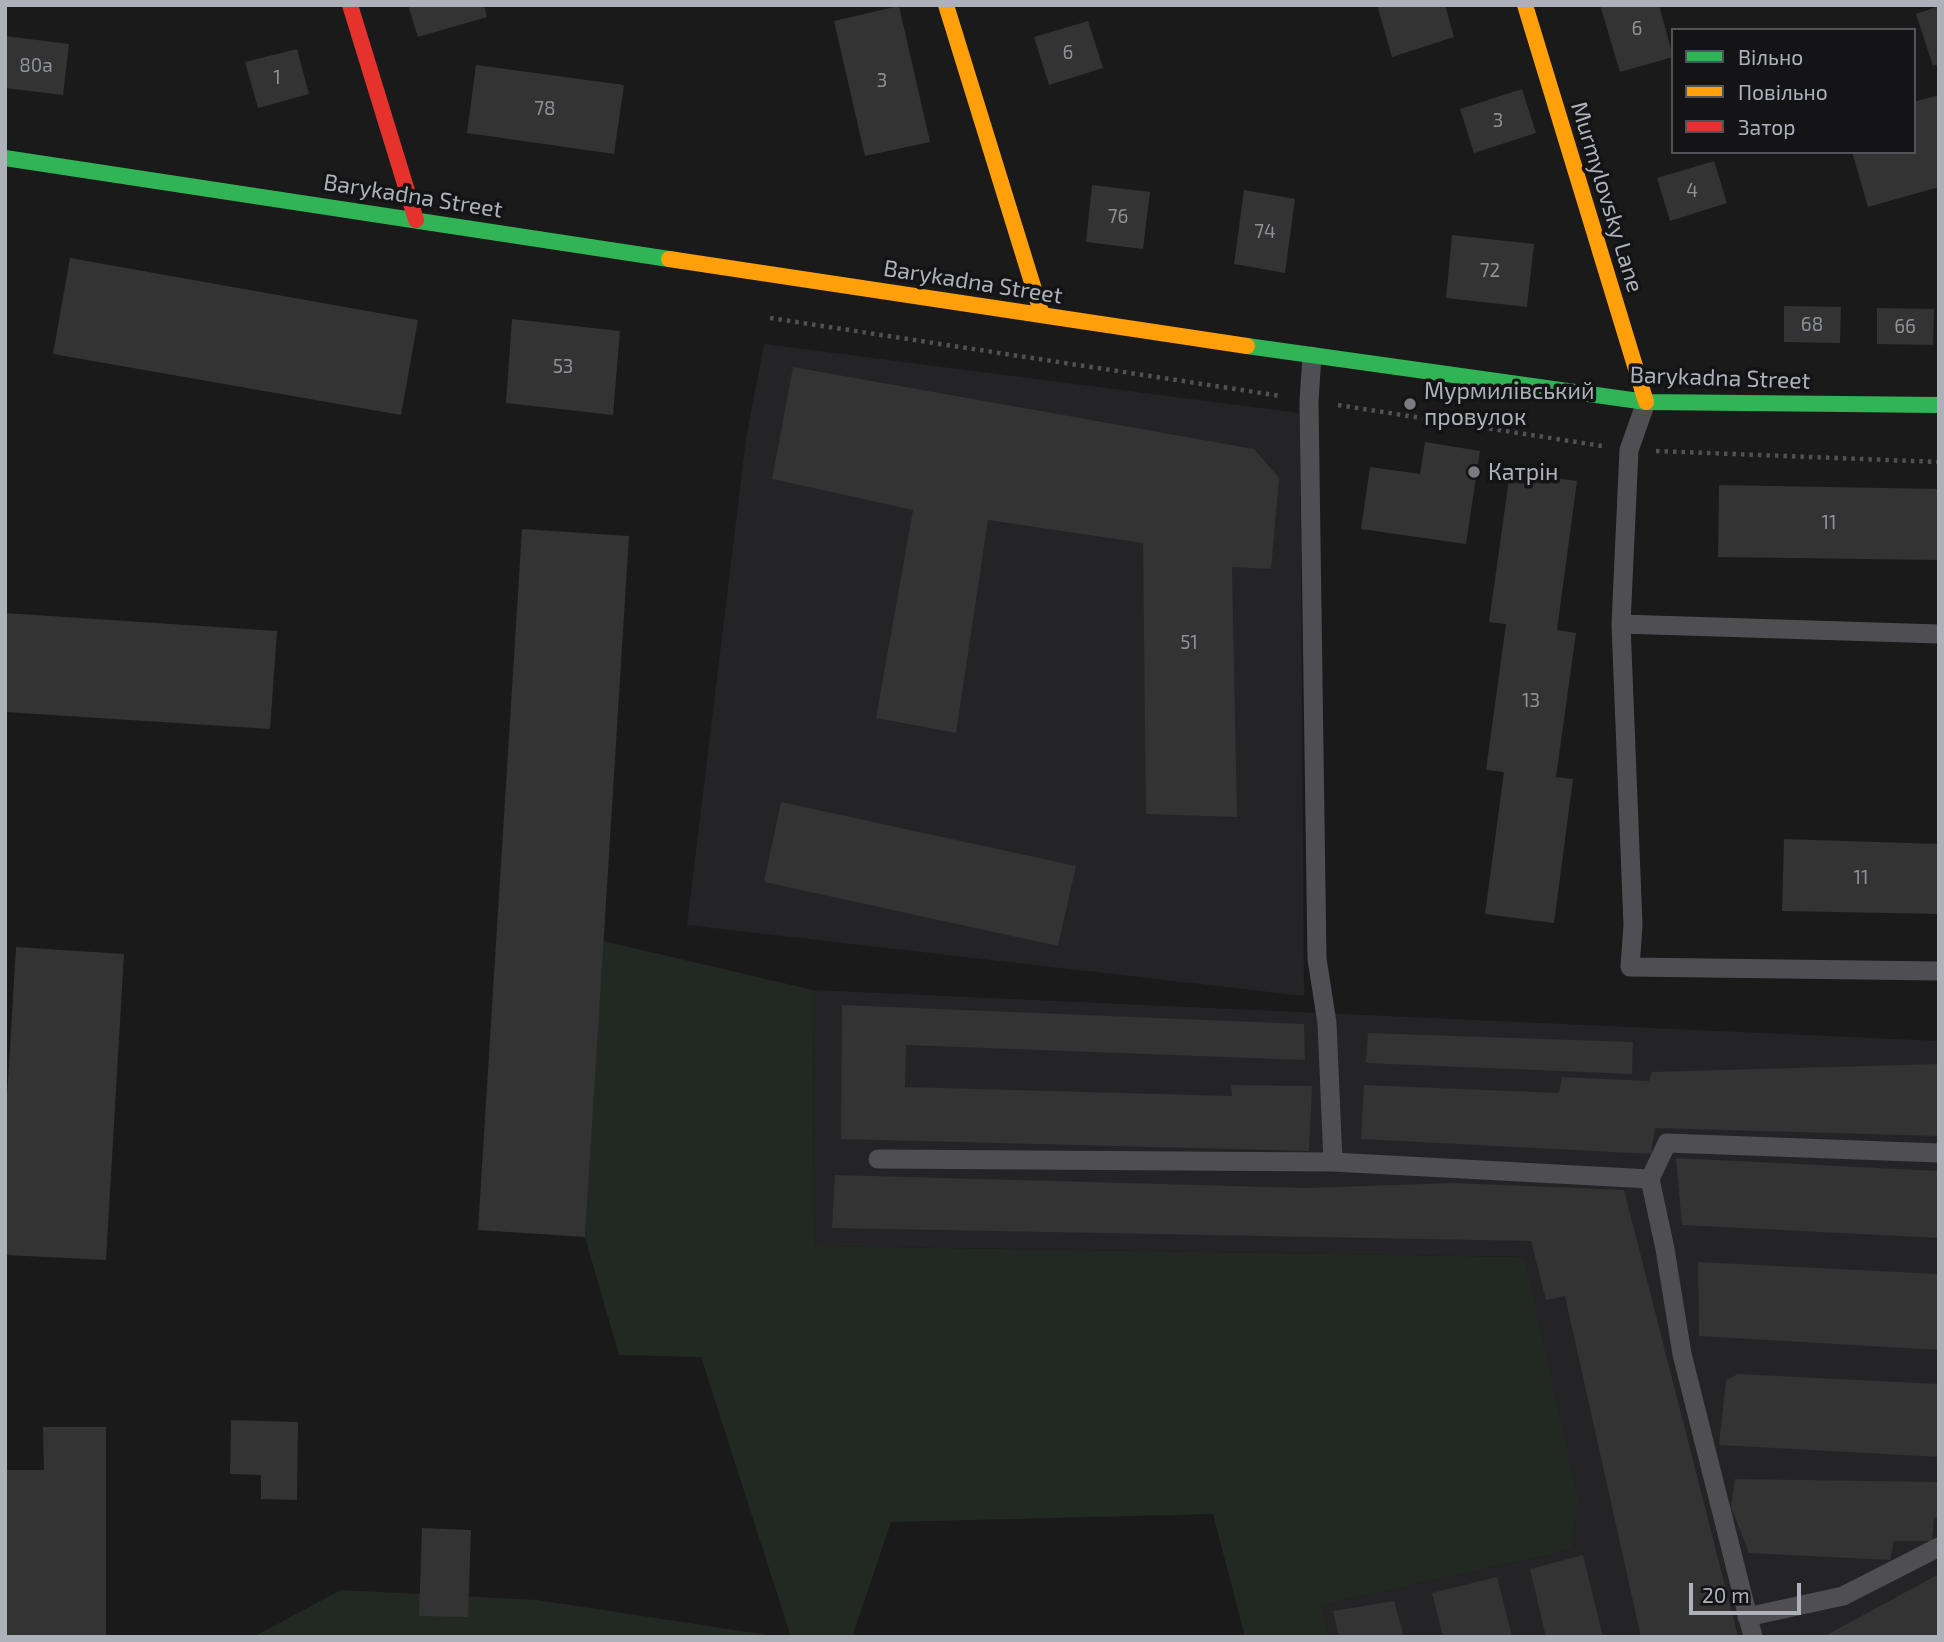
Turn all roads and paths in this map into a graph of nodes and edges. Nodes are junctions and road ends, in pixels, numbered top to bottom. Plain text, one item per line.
1 (350, 5) edge
2 (946, 5) edge
3 (1525, 5) edge
4 (5, 158) edge
5 (415, 220) junction
6 (1042, 315) junction
7 (1312, 356) junction
8 (1646, 402) junction
9 (1939, 405) edge
10 (1621, 624) junction
11 (1939, 634) edge
12 (1939, 971) edge
13 (1939, 1153) edge
14 (878, 1159) dead end
15 (1334, 1162) junction
16 (1650, 1179) junction
17 (1939, 1547) edge
18 (1747, 1617) junction
19 (1753, 1637) edge

1 - 5 street
2 - 6 street
3 - 8 street, Murmylovsky Lane
4 - 5 street, Barykadna Street
5 - 6 street, Barykadna Street
6 - 7 street, Barykadna Street
7 - 8 street, Barykadna Street
7 - 15 lane
8 - 9 street, Barykadna Street
8 - 10 lane
10 - 11 lane
10 - 12 lane
13 - 16 lane
14 - 15 lane
15 - 16 lane
16 - 18 lane
17 - 18 lane
18 - 19 lane

